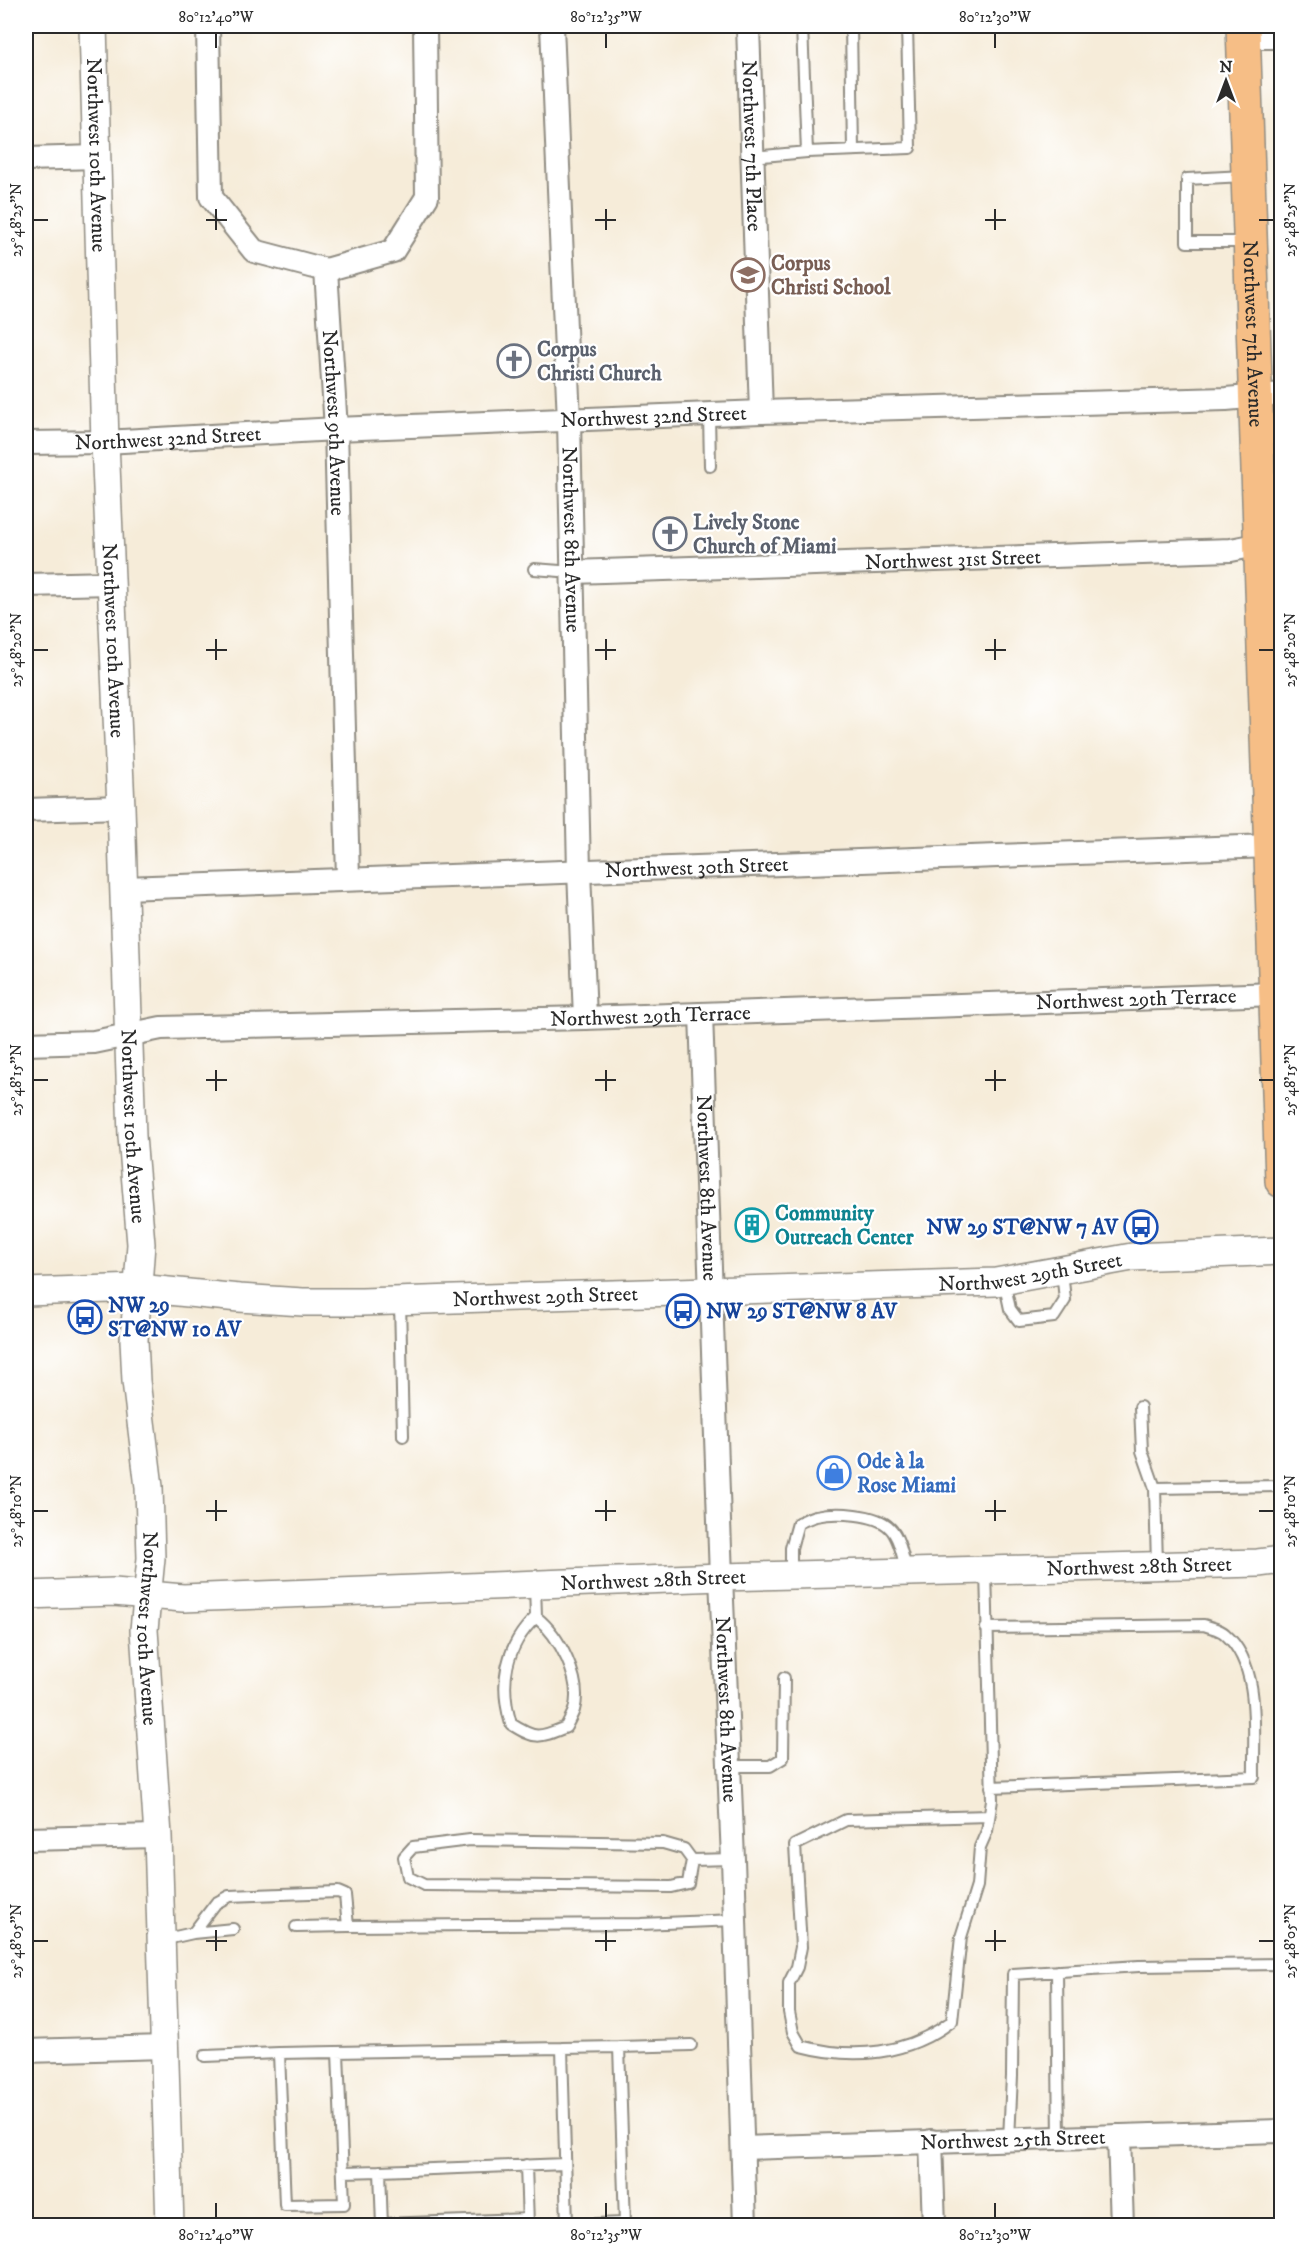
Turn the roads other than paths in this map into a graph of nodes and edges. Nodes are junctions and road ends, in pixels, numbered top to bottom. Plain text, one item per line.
1 (93, 26) edge
2 (208, 26) edge
3 (425, 26) edge
4 (552, 26) edge
5 (748, 26) edge
6 (802, 26) edge
7 (851, 26) edge
8 (907, 26) edge
9 (1244, 31) edge
10 (1281, 37) edge
11 (853, 150) junction
12 (807, 152) junction
13 (97, 157) junction
14 (753, 157) junction
15 (26, 159) edge
16 (1248, 176) junction
17 (1250, 242) junction
18 (327, 270) junction
19 (1268, 395) edge
20 (761, 412) junction
21 (709, 414) junction
22 (569, 421) junction
23 (336, 429) junction
24 (105, 442) junction
25 (26, 443) edge
26 (710, 466) dead end
27 (1271, 542) edge
28 (534, 569) dead end
29 (573, 572) junction
30 (112, 583) junction
31 (26, 585) edge
32 (1273, 682) edge
33 (121, 807) junction
34 (26, 810) edge
35 (1270, 846) junction
36 (579, 871) junction
37 (348, 879) junction
38 (124, 888) junction
39 (1277, 977) edge
40 (701, 1014) junction
41 (585, 1018) junction
42 (129, 1035) junction
43 (26, 1044) edge
44 (1281, 1181) edge
45 (1281, 1251) edge
46 (1062, 1270) junction
47 (1004, 1281) junction
48 (138, 1288) junction
49 (711, 1291) junction
50 (26, 1292) edge
51 (400, 1301) junction
52 (1140, 1407) dead end
53 (403, 1436) dead end
54 (1281, 1486) edge
55 (1155, 1488) junction
56 (1281, 1560) edge
57 (1157, 1566) junction
58 (986, 1570) junction
59 (907, 1572) junction
60 (791, 1576) junction
61 (721, 1577) junction
62 (535, 1585) junction
63 (147, 1594) junction
64 (26, 1595) edge
65 (536, 1617) junction
66 (986, 1628) junction
67 (784, 1678) dead end
68 (729, 1766) junction
69 (991, 1787) junction
70 (989, 1816) junction
71 (159, 1836) junction
72 (26, 1839) edge
73 (733, 1859) junction
74 (693, 1860) junction
75 (735, 1920) junction
76 (348, 1926) junction
77 (296, 1927) dead end
78 (232, 1929) dead end
79 (193, 1933) junction
80 (161, 1940) junction
81 (1281, 1964) edge
82 (1057, 1971) junction
83 (691, 2045) dead end
84 (164, 2047) junction
85 (619, 2047) junction
86 (562, 2048) junction
87 (26, 2051) edge
88 (338, 2052) junction
89 (279, 2053) junction
90 (205, 2055) dead end
91 (1281, 2131) edge
92 (1119, 2136) junction
93 (1059, 2138) junction
94 (1009, 2139) junction
95 (931, 2141) junction
96 (743, 2148) junction
97 (565, 2164) junction
98 (526, 2165) junction
99 (380, 2171) junction
100 (343, 2172) junction
101 (528, 2222) edge
102 (382, 2225) edge
103 (170, 2226) edge
104 (745, 2226) edge
105 (934, 2226) edge
106 (1122, 2226) edge

1 - 13 street, Northwest 10th Avenue
2 - 18 street
3 - 18 street
4 - 22 street, Northwest 8th Avenue
5 - 14 street, Northwest 7th Place
6 - 12 lane
7 - 11 lane
8 - 11 lane
9 - 10 street
9 - 16 main road, Northwest 7th Avenue
11 - 12 lane
12 - 14 lane
13 - 15 street
13 - 24 street, Northwest 10th Avenue
14 - 20 street, Northwest 7th Place
16 - 17 main road, Northwest 7th Avenue
16 - 17 lane
17 - 19 main road, Northwest 7th Avenue
18 - 23 street, Northwest 9th Avenue
19 - 20 street, Northwest 32nd Street
19 - 27 main road, Northwest 7th Avenue
20 - 21 street, Northwest 32nd Street
21 - 22 street, Northwest 32nd Street
21 - 26 lane
22 - 23 street, Northwest 32nd Street
22 - 29 street, Northwest 8th Avenue
23 - 24 street, Northwest 32nd Street
23 - 37 street, Northwest 9th Avenue
24 - 25 street, Northwest 32nd Street
24 - 30 street, Northwest 10th Avenue
27 - 29 street, Northwest 31st Street
27 - 32 main road, Northwest 7th Avenue
28 - 29 lane
29 - 36 street, Northwest 8th Avenue
30 - 31 street
30 - 33 street, Northwest 10th Avenue
32 - 35 main road, Northwest 7th Avenue
33 - 34 street
33 - 38 street, Northwest 10th Avenue
35 - 36 street, Northwest 30th Street
35 - 39 main road, Northwest 7th Avenue
36 - 37 street, Northwest 30th Street
36 - 41 street, Northwest 8th Avenue
37 - 38 street, Northwest 30th Street
38 - 42 street, Northwest 10th Avenue
39 - 40 street, Northwest 29th Terrace
39 - 44 main road, Northwest 7th Avenue
40 - 41 street, Northwest 29th Terrace
40 - 49 street, Northwest 8th Avenue
41 - 42 street, Northwest 29th Terrace
42 - 43 street, Northwest 29th Terrace
42 - 48 street, Northwest 10th Avenue
45 - 46 street, Northwest 29th Street
46 - 47 street, Northwest 29th Street
46 - 47 lane
47 - 49 street, Northwest 29th Street
48 - 50 street, Northwest 29th Street
48 - 51 street, Northwest 29th Street
48 - 63 street, Northwest 10th Avenue
49 - 51 street, Northwest 29th Street
49 - 61 street, Northwest 8th Avenue
51 - 53 lane
52 - 55 lane
54 - 55 lane
55 - 57 lane
56 - 57 street, Northwest 28th Street
57 - 58 street, Northwest 28th Street
58 - 59 street, Northwest 28th Street
58 - 66 lane
59 - 60 street, Northwest 28th Street
59 - 60 lane
60 - 61 street, Northwest 28th Street
61 - 62 street, Northwest 28th Street
61 - 68 street, Northwest 8th Avenue
62 - 63 street, Northwest 28th Street
62 - 65 lane
63 - 64 street, Northwest 28th Street
63 - 71 street, Northwest 10th Avenue
65 - 65 lane
66 - 69 lane
66 - 69 lane
67 - 68 lane
68 - 73 street, Northwest 8th Avenue
69 - 70 lane
70 - 70 lane
71 - 72 street
71 - 80 street, Northwest 10th Avenue
73 - 74 lane
73 - 75 street, Northwest 8th Avenue
74 - 74 lane
75 - 76 lane
75 - 96 street, Northwest 8th Avenue
76 - 77 lane
76 - 79 lane
78 - 79 lane
79 - 80 lane
80 - 84 street, Northwest 10th Avenue
81 - 82 lane
82 - 93 lane
82 - 94 lane
83 - 85 lane
84 - 87 street
84 - 103 street, Northwest 10th Avenue
85 - 86 lane
85 - 97 lane
86 - 88 lane
86 - 97 lane
88 - 89 lane
88 - 100 lane
89 - 90 lane
89 - 100 lane
91 - 92 street, Northwest 25th Street
92 - 93 street, Northwest 25th Street
92 - 106 street
93 - 94 street, Northwest 25th Street
94 - 95 street, Northwest 25th Street
95 - 96 street, Northwest 25th Street
95 - 105 street
96 - 104 street, Northwest 8th Avenue
97 - 98 lane
98 - 99 lane
98 - 101 lane
99 - 100 lane
99 - 102 lane
101 - 102 lane

